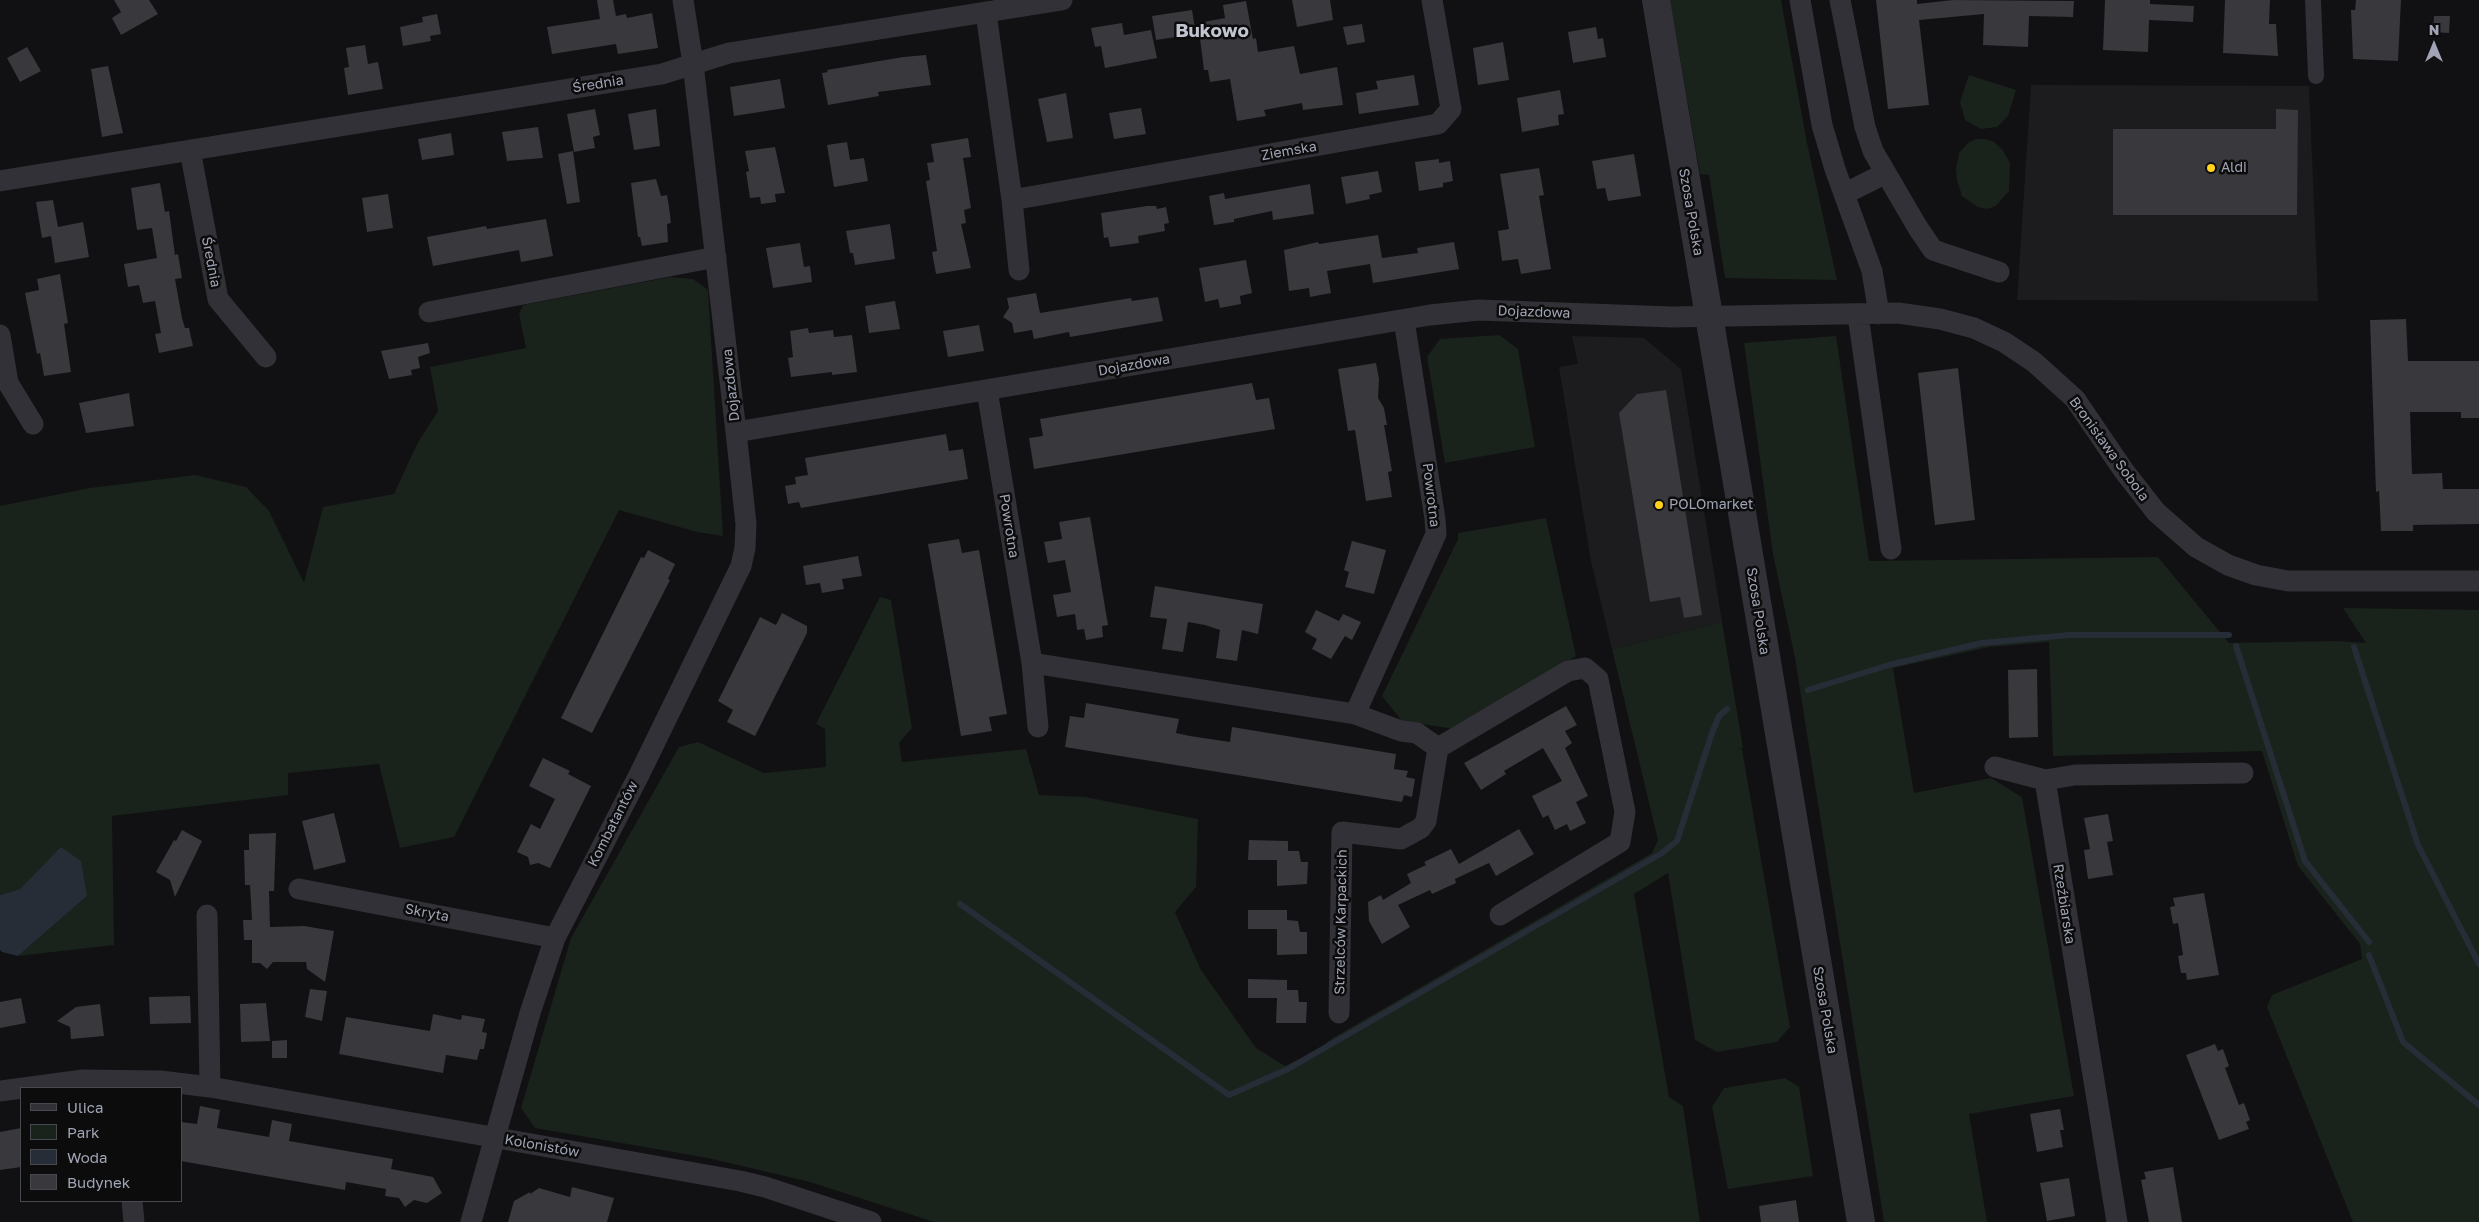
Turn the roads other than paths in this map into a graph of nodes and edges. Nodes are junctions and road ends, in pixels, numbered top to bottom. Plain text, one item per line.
1 (683, 0) edge
2 (1062, 0) edge
3 (1432, 0) edge
4 (1656, 0) edge
5 (1800, 0) edge
6 (1840, 0) edge
7 (2313, 0) edge
8 (998, 8) edge
9 (693, 64) junction
10 (2316, 76) dead end
11 (190, 150) junction
12 (1886, 173) junction
13 (0, 181) edge
14 (1844, 194) junction
15 (1012, 200) junction
16 (716, 257) junction
17 (1019, 270) dead end
18 (1999, 272) dead end
19 (429, 312) dead end
20 (1858, 314) junction
21 (1879, 314) junction
22 (1709, 317) junction
23 (1404, 320) junction
24 (0, 335) edge
25 (266, 357) dead end
26 (987, 390) junction
27 (33, 424) dead end
28 (736, 432) junction
29 (1891, 549) dead end
30 (2479, 581) edge
31 (1032, 663) junction
32 (1355, 714) junction
33 (1038, 727) dead end
34 (1438, 748) junction
35 (1995, 767) dead end
36 (2243, 773) dead end
37 (2045, 780) junction
38 (299, 889) dead end
39 (207, 915) dead end
40 (1500, 915) dead end
41 (555, 938) junction
42 (1339, 1013) dead end
43 (124, 1084) edge
44 (30, 1087) edge
45 (210, 1087) junction
46 (20, 1088) edge
47 (0, 1091) edge
48 (494, 1137) junction
49 (132, 1202) edge
50 (134, 1222) edge
51 (471, 1222) edge
52 (870, 1222) edge
53 (1861, 1222) edge
54 (2117, 1222) edge

1 - 9 street, Dojazdowa
2 - 8 street, Średnia
3 - 15 street, Ziemska
4 - 22 street, Szosa Polska
5 - 14 street
6 - 12 street
7 - 10 street
8 - 9 street, Średnia
8 - 15 street
9 - 11 street, Średnia
9 - 16 street, Dojazdowa
11 - 13 street, Średnia
11 - 25 street, Średnia
12 - 14 street
12 - 18 street
14 - 21 street
15 - 17 street
16 - 19 street
16 - 28 street, Dojazdowa
20 - 21 street, Bronisława Sobola
20 - 22 street, Bronisława Sobola
20 - 29 street
21 - 30 street, Bronisława Sobola
22 - 23 street, Dojazdowa
22 - 53 street, Szosa Polska
23 - 26 street, Dojazdowa
23 - 32 street, Powrotna
24 - 27 street
26 - 28 street, Dojazdowa
26 - 31 street, Powrotna
28 - 41 street, Kombatantów
31 - 32 street
31 - 33 street, Powrotna
32 - 34 street
34 - 40 street
34 - 42 street, Strzelców Karpackich
35 - 37 street
36 - 37 street
37 - 54 street, Rzeźbiarska
38 - 41 street, Skryta
39 - 45 street
41 - 48 street, Kombatantów
43 - 44 street, Kolonistów
43 - 45 street, Kolonistów
45 - 48 street, Kolonistów
46 - 47 street, Kolonistów
48 - 51 street, Kombatantów
48 - 52 street, Kolonistów
49 - 50 street

